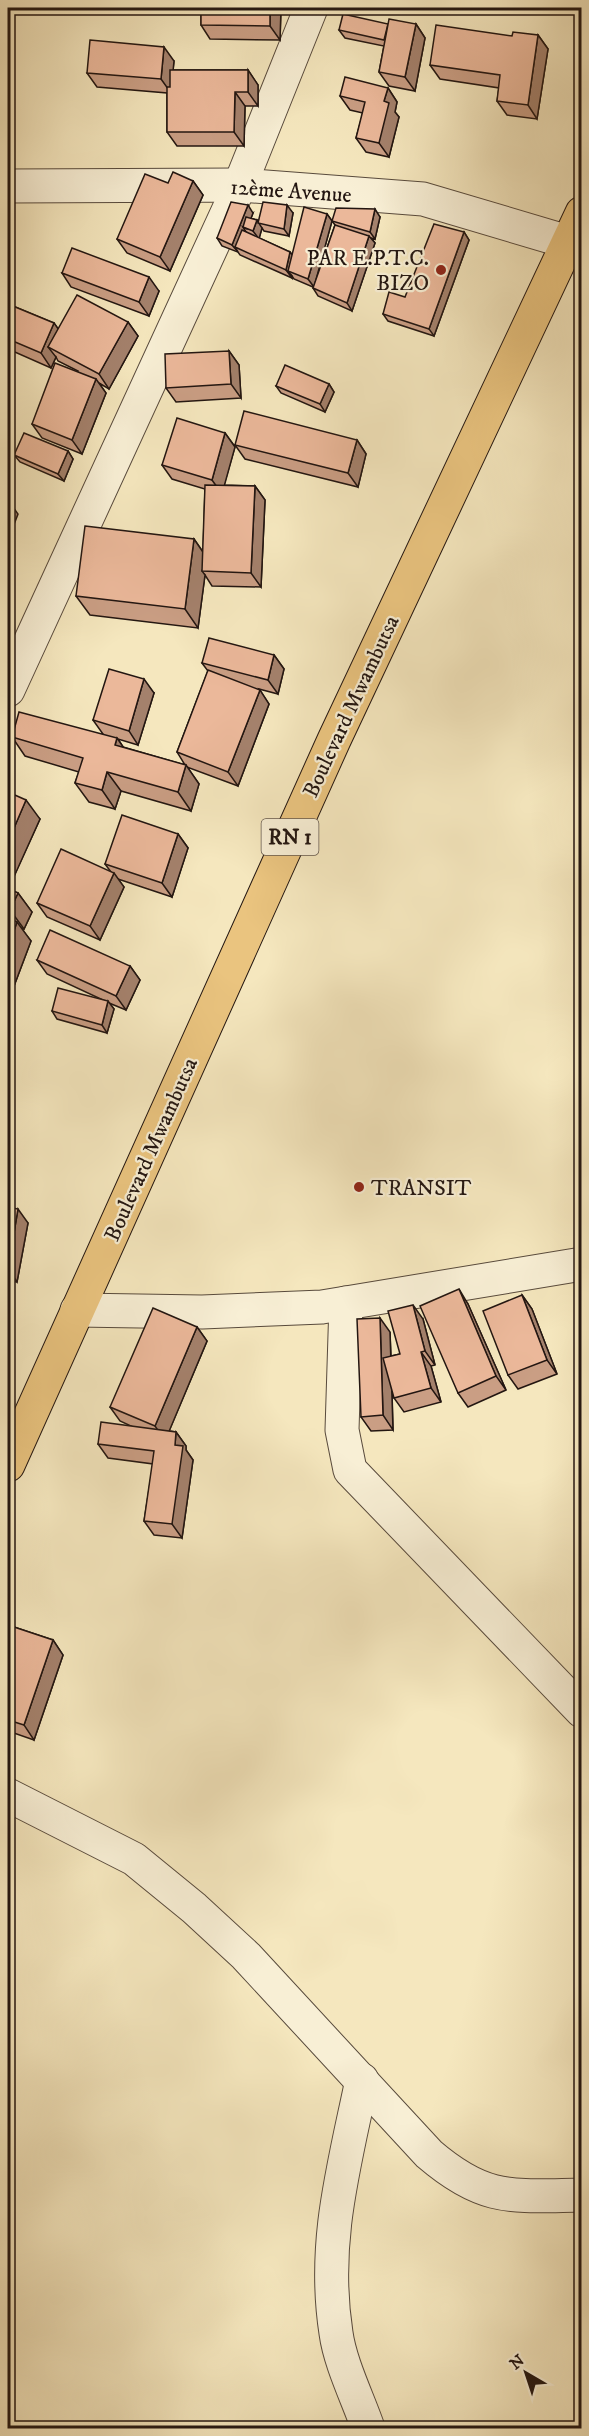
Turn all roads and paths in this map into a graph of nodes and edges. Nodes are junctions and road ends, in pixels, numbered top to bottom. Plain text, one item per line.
1 (311, 8) edge
2 (240, 185) junction
3 (8, 186) edge
4 (582, 213) edge
5 (568, 242) junction
6 (8, 690) edge
7 (582, 1264) edge
8 (346, 1304) junction
9 (77, 1310) junction
10 (8, 1465) edge
11 (582, 1711) edge
12 (8, 1795) edge
13 (362, 2079) junction
14 (582, 2195) edge
15 (368, 2428) edge

1 - 2 street
2 - 3 street, 12ème Avenue
2 - 5 street, 12ème Avenue
2 - 6 street
4 - 5 highway, Boulevard Mwambutsa / RN 1
5 - 9 highway, Boulevard Mwambutsa / RN 1
7 - 8 street
8 - 9 street
8 - 11 street
9 - 10 highway, Boulevard Mwambutsa / RN 1
12 - 13 street
13 - 14 street
13 - 15 street

